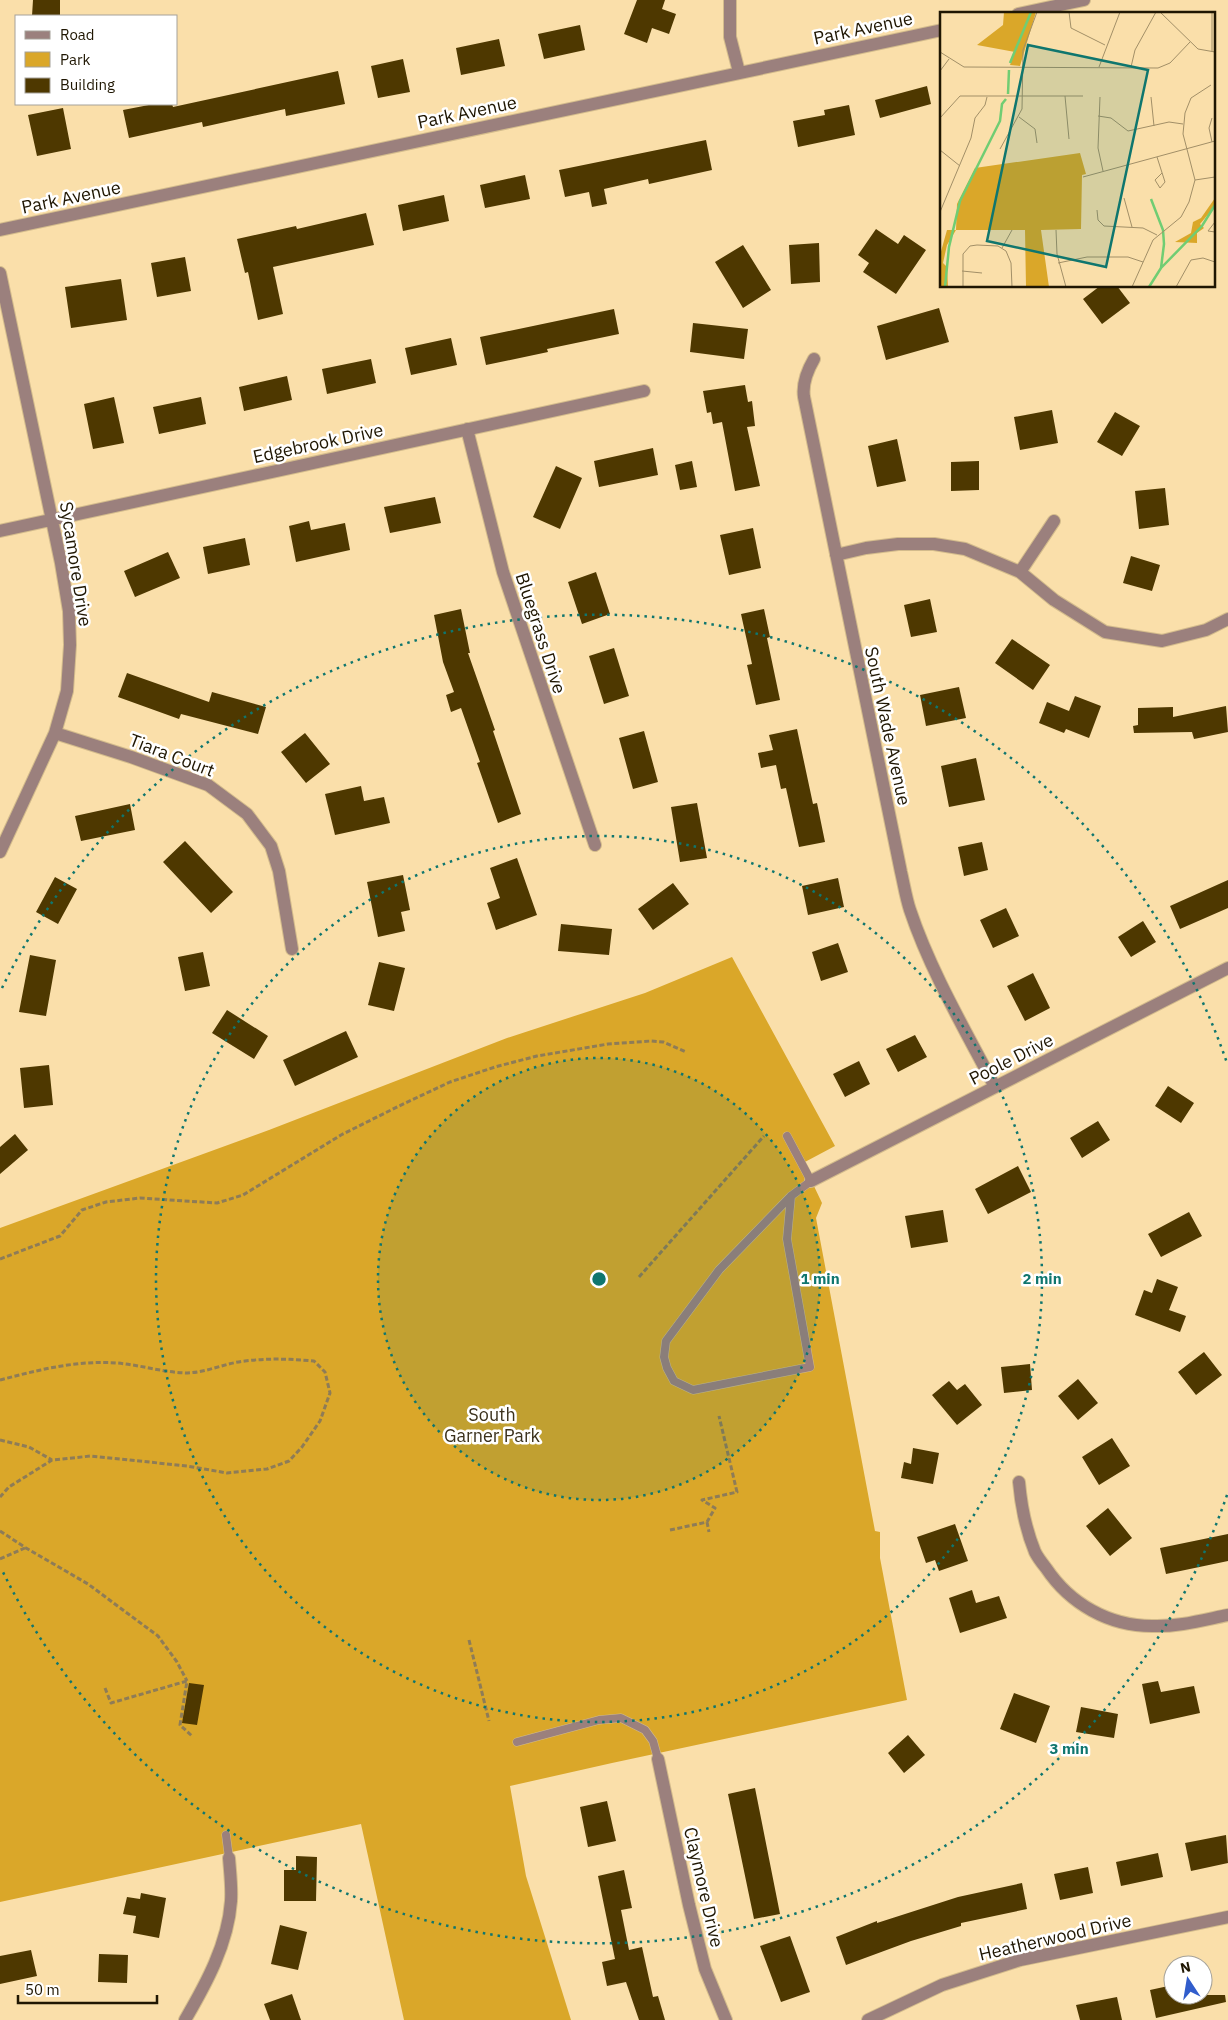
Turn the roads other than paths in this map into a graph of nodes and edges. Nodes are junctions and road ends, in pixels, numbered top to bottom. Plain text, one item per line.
1 (730, 0) edge
2 (1084, 0) edge
3 (1058, 3) edge
4 (1025, 12) edge
5 (940, 30) edge
6 (739, 72) junction
7 (0, 230) edge
8 (0, 273) edge
9 (814, 359) dead end
10 (644, 391) dead end
11 (467, 429) junction
12 (51, 520) junction
13 (1054, 521) dead end
14 (0, 530) edge
15 (836, 556) junction
16 (1020, 572) junction
17 (1228, 618) edge
18 (55, 733) junction
19 (595, 845) dead end
20 (0, 852) edge
21 (292, 948) dead end
22 (1228, 968) edge
23 (995, 1087) junction
24 (787, 1136) dead end
25 (811, 1182) junction
26 (791, 1196) junction
27 (1019, 1482) dead end
28 (1228, 1615) edge
29 (517, 1742) dead end
30 (658, 1759) joint
31 (226, 1835) dead end
32 (229, 1858) joint
33 (1228, 1918) edge
34 (185, 2020) edge
35 (726, 2020) edge
36 (868, 2020) edge

1 - 6 street
2 - 3 street
3 - 4 street
5 - 6 street, Park Avenue
6 - 7 street, Park Avenue
8 - 12 street, Sycamore Drive
9 - 15 street, South Wade Avenue
10 - 11 street, Edgebrook Drive
11 - 12 street, Edgebrook Drive
11 - 19 street, Bluegrass Drive
12 - 14 street, Edgebrook Drive
12 - 18 street, Sycamore Drive
13 - 16 street
15 - 16 street
15 - 23 street, South Wade Avenue
16 - 17 street
18 - 20 street, Sycamore Drive
18 - 21 street, Tiara Court
22 - 23 street, Poole Drive
23 - 25 street, Poole Drive
24 - 25 lane
25 - 26 lane
26 - 26 lane
27 - 28 street
29 - 30 lane
30 - 35 street, Claymore Drive
31 - 32 lane
32 - 34 street
33 - 36 street, Heatherwood Drive

